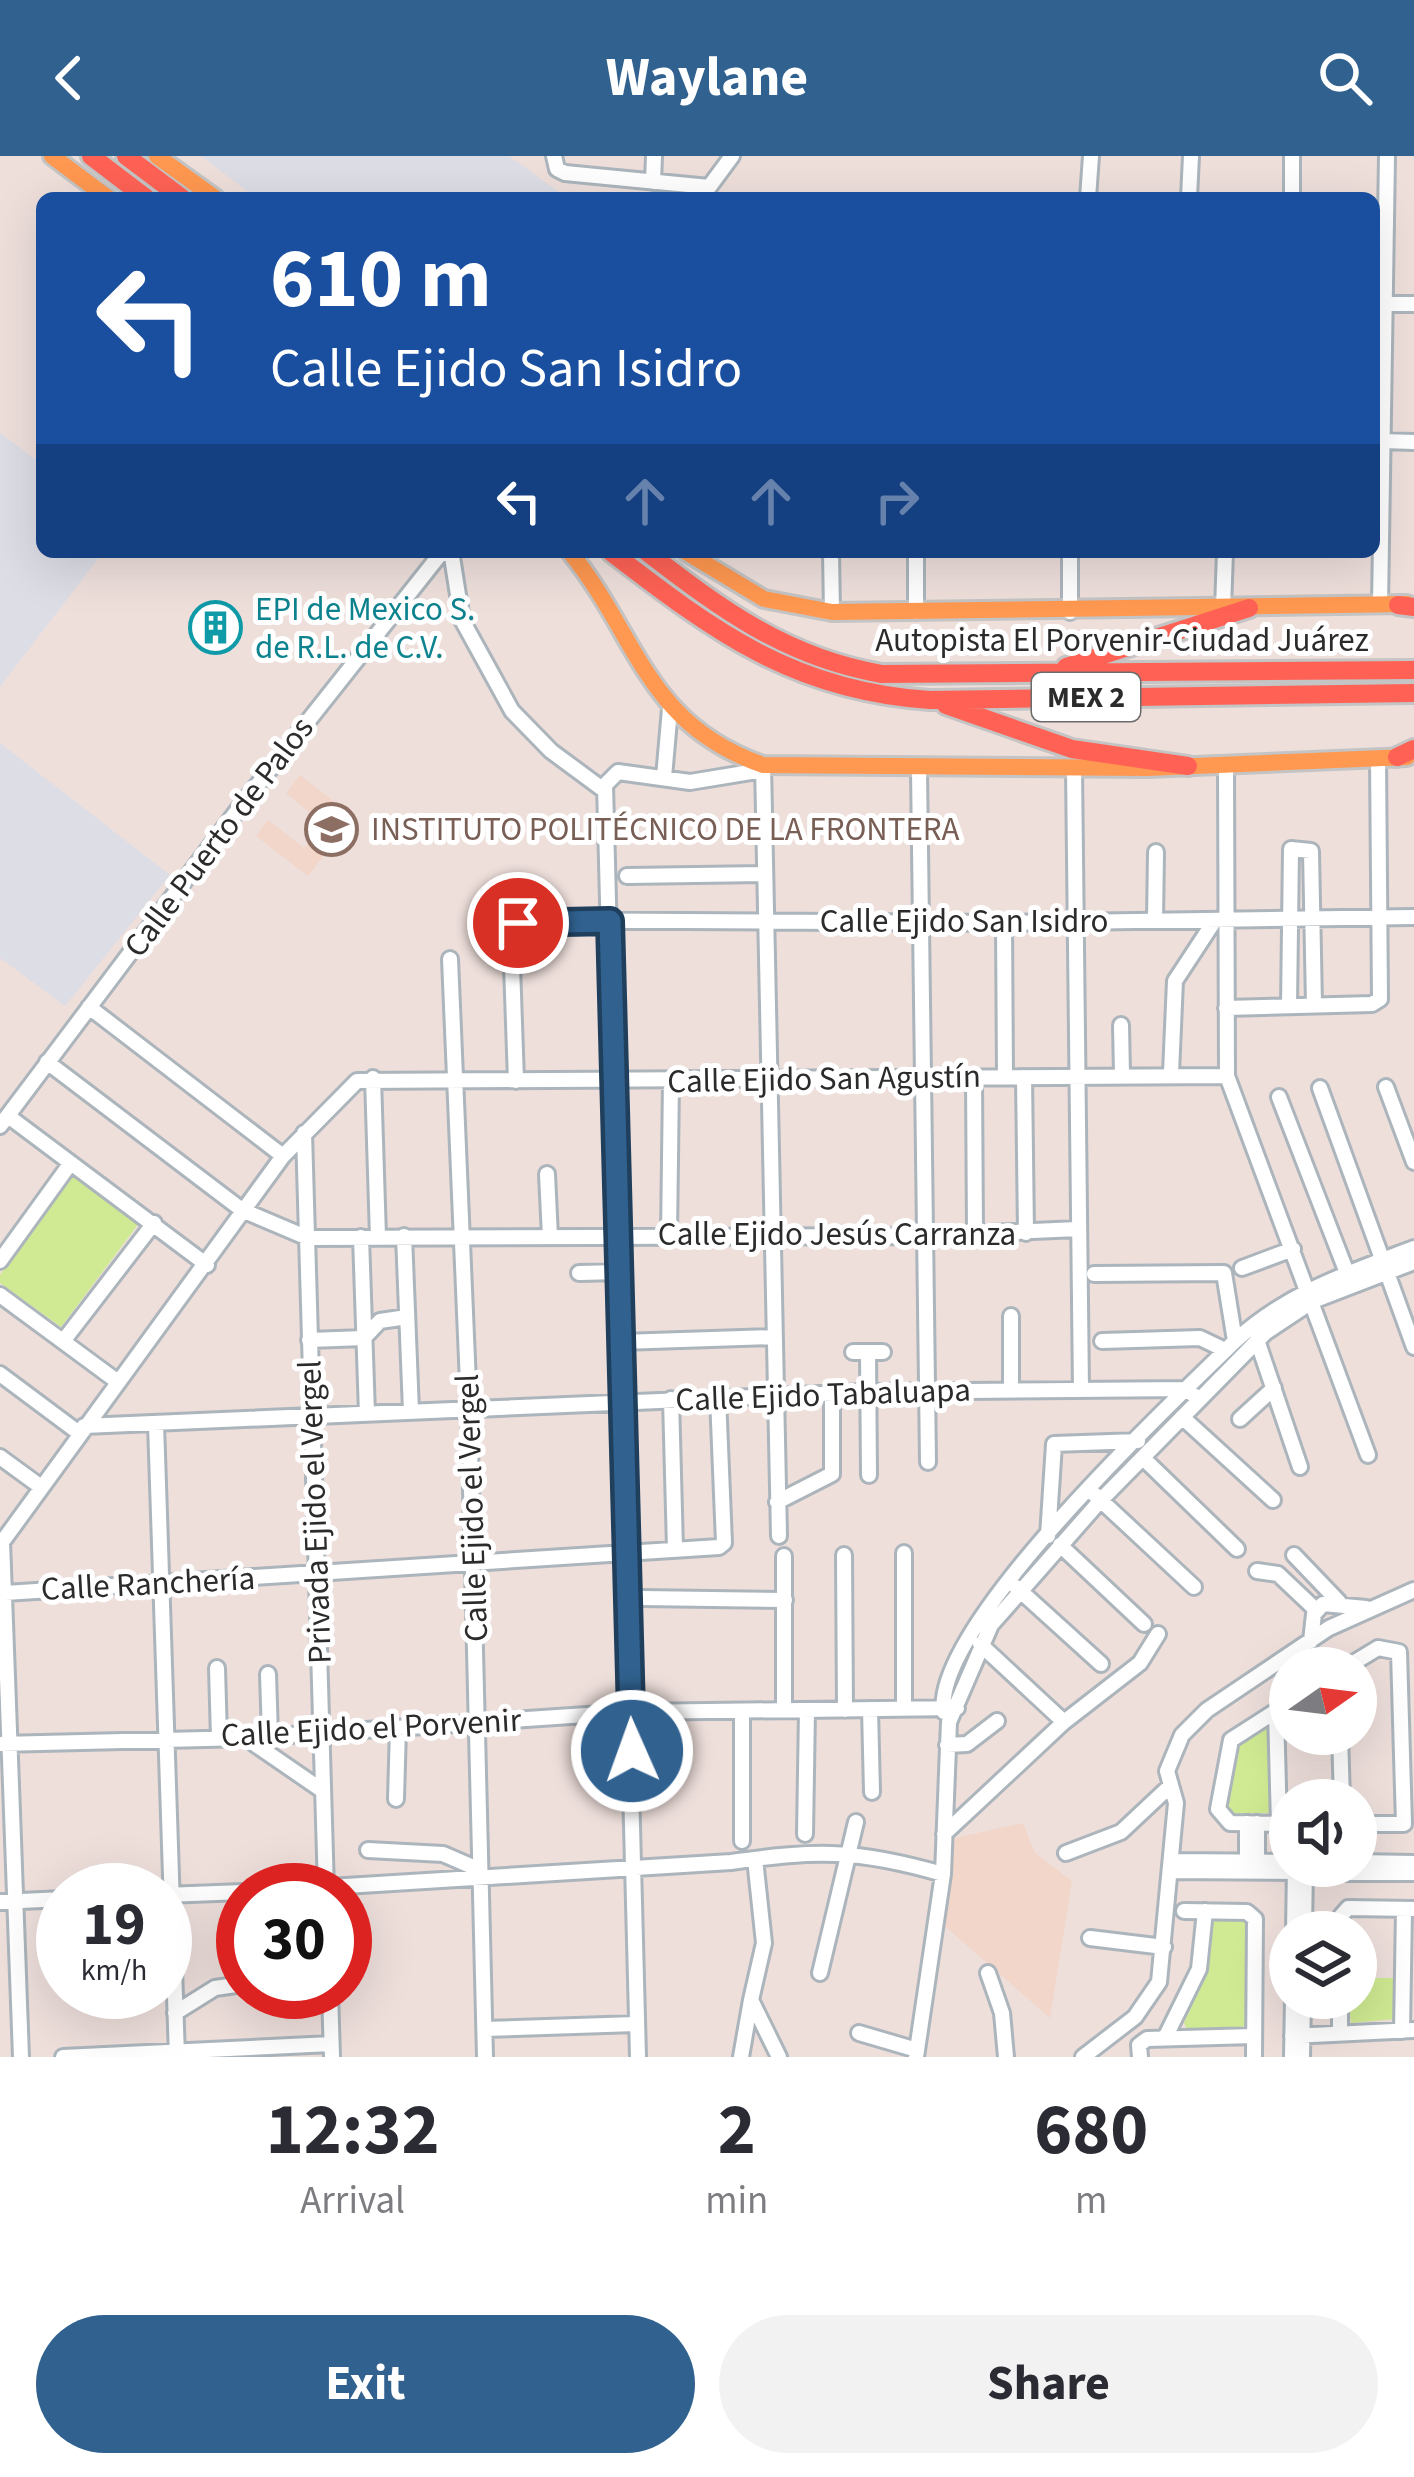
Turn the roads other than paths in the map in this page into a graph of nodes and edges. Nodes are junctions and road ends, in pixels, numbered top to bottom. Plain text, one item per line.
1 (52, 156) edge
2 (91, 156) edge
3 (127, 156) edge
4 (157, 156) edge
5 (655, 156) edge
6 (732, 156) edge
7 (1090, 156) edge
8 (1191, 156) edge
9 (1292, 156) edge
10 (1387, 156) edge
11 (556, 163) edge
12 (653, 182) junction
13 (100, 192) edge
14 (138, 192) edge
15 (174, 192) edge
16 (206, 192) edge
17 (705, 192) edge
18 (1088, 192) edge
19 (1190, 192) edge
20 (1292, 192) edge
21 (1380, 286) edge
22 (1380, 304) edge
23 (1414, 304) edge
24 (1380, 421) edge
25 (1382, 441) junction
26 (1414, 442) edge
27 (1380, 483) edge
28 (1380, 532) edge
29 (438, 558) edge
30 (452, 558) edge
31 (574, 558) edge
32 (619, 558) edge
33 (655, 558) edge
34 (696, 558) edge
35 (831, 558) edge
36 (916, 558) edge
37 (1070, 558) edge
38 (1225, 558) edge
39 (1402, 605) edge
40 (1249, 608) junction
41 (1222, 609) junction
42 (832, 612) junction
43 (916, 612) junction
44 (1070, 612) junction
45 (1414, 670) edge
46 (1015, 676) junction
47 (1414, 693) edge
48 (930, 700) junction
49 (670, 709) junction
50 (1401, 755) edge
51 (1226, 764) junction
52 (1188, 766) junction
53 (763, 767) junction
54 (1074, 768) junction
55 (919, 770) junction
56 (664, 777) junction
57 (605, 791) junction
58 (1156, 852) dead end
59 (764, 874) junction
60 (627, 876) dead end
61 (1414, 917) edge
62 (1380, 918) junction
63 (1288, 919) junction
64 (1313, 919) junction
65 (1155, 920) junction
66 (1220, 920) junction
67 (610, 921) junction
68 (764, 921) junction
69 (921, 921) junction
70 (1074, 922) junction
71 (1004, 923) junction
72 (450, 959) dead end
73 (1314, 1005) junction
74 (1289, 1006) junction
75 (89, 1007) junction
76 (1226, 1008) junction
77 (1121, 1025) dead end
78 (47, 1062) junction
79 (1172, 1073) junction
80 (1122, 1074) junction
81 (1073, 1075) junction
82 (1227, 1076) junction
83 (1005, 1077) junction
84 (1024, 1077) junction
85 (373, 1078) junction
86 (766, 1078) junction
87 (974, 1078) junction
88 (923, 1079) junction
89 (456, 1081) junction
90 (670, 1081) junction
91 (516, 1082) junction
92 (615, 1082) junction
93 (1387, 1087) dead end
94 (1320, 1088) dead end
95 (1279, 1097) dead end
96 (4, 1121) edge
97 (304, 1133) junction
98 (283, 1156) junction
99 (1414, 1162) edge
100 (70, 1164) junction
101 (547, 1174) dead end
102 (242, 1210) junction
103 (154, 1223) junction
104 (1078, 1229) junction
105 (1026, 1233) junction
106 (975, 1234) junction
107 (404, 1236) junction
108 (619, 1236) junction
109 (669, 1236) junction
110 (924, 1236) junction
111 (369, 1237) junction
112 (464, 1237) junction
113 (550, 1237) junction
114 (770, 1237) junction
115 (308, 1238) junction
116 (1414, 1248) edge
117 (1293, 1249) junction
118 (0, 1261) edge
119 (1414, 1262) edge
120 (207, 1265) junction
121 (1385, 1265) junction
122 (1241, 1268) dead end
123 (620, 1272) junction
124 (578, 1273) dead end
125 (1094, 1274) dead end
126 (1347, 1274) junction
127 (0, 1295) edge
128 (1310, 1295) junction
129 (1010, 1316) dead end
130 (407, 1317) junction
131 (774, 1337) junction
132 (364, 1338) junction
133 (64, 1340) junction
134 (309, 1340) junction
135 (1257, 1340) junction
136 (1102, 1341) dead end
137 (622, 1342) junction
138 (1230, 1346) junction
139 (1414, 1347) edge
140 (868, 1352) dead end
141 (0, 1374) edge
142 (118, 1382) junction
143 (1274, 1388) junction
144 (1011, 1390) junction
145 (1081, 1390) junction
146 (927, 1391) junction
147 (868, 1392) junction
148 (832, 1393) junction
149 (1193, 1394) junction
150 (772, 1396) junction
151 (718, 1397) junction
152 (671, 1399) junction
153 (621, 1401) junction
154 (470, 1407) junction
155 (411, 1411) junction
156 (367, 1414) junction
157 (309, 1417) junction
158 (1182, 1417) junction
159 (1240, 1419) dead end
160 (157, 1424) junction
161 (81, 1430) junction
162 (1138, 1441) junction
163 (1368, 1455) dead end
164 (0, 1457) edge
165 (1143, 1458) junction
166 (928, 1462) dead end
167 (1300, 1468) dead end
168 (869, 1474) dead end
169 (41, 1486) junction
170 (1095, 1496) junction
171 (1273, 1501) dead end
172 (777, 1502) junction
173 (778, 1536) dead end
174 (1054, 1540) junction
175 (1, 1542) edge
176 (675, 1549) junction
177 (1237, 1549) dead end
178 (626, 1551) junction
179 (904, 1553) dead end
180 (844, 1555) dead end
181 (1294, 1555) dead end
182 (784, 1556) dead end
183 (472, 1564) junction
184 (1257, 1571) dead end
185 (317, 1574) junction
186 (161, 1583) junction
187 (1013, 1585) junction
188 (1194, 1587) dead end
189 (1414, 1590) edge
190 (5, 1593) junction
191 (641, 1598) dead end
192 (785, 1600) junction
193 (1339, 1602) junction
194 (1366, 1608) junction
195 (1316, 1610) junction
196 (1144, 1624) dead end
197 (1158, 1634) dead end
198 (1311, 1641) junction
199 (980, 1645) junction
200 (1377, 1649) edge
201 (1101, 1664) dead end
202 (217, 1668) dead end
203 (268, 1674) dead end
204 (869, 1709) junction
205 (904, 1709) junction
206 (784, 1710) junction
207 (808, 1710) junction
208 (845, 1710) junction
209 (742, 1711) junction
210 (631, 1712) junction
211 (949, 1713) junction
212 (1269, 1716) edge
213 (997, 1721) dead end
214 (1064, 1722) junction
215 (478, 1723) junction
216 (398, 1728) junction
217 (322, 1732) junction
218 (270, 1736) junction
219 (220, 1738) junction
220 (246, 1738) junction
221 (165, 1740) junction
222 (5, 1744) edge
223 (947, 1745) junction
224 (1169, 1787) junction
225 (323, 1791) junction
226 (872, 1792) dead end
227 (397, 1799) dead end
228 (856, 1822) dead end
229 (1252, 1823) junction
230 (1269, 1824) edge
231 (1377, 1824) edge
232 (805, 1834) dead end
233 (944, 1834) junction
234 (742, 1841) dead end
235 (368, 1850) dead end
236 (848, 1851) junction
237 (1066, 1853) dead end
238 (755, 1859) junction
239 (1377, 1862) edge
240 (1414, 1862) edge
241 (167, 1863) edge
242 (325, 1863) edge
243 (1171, 1866) junction
244 (1252, 1866) junction
245 (1269, 1867) edge
246 (635, 1869) junction
247 (1377, 1871) edge
248 (1414, 1873) edge
249 (480, 1874) junction
250 (943, 1874) junction
251 (372, 1885) edge
252 (8, 1901) edge
253 (1409, 1909) edge
254 (1184, 1910) dead end
255 (1205, 1911) junction
256 (1345, 1911) edge
257 (1090, 1939) dead end
258 (1164, 1946) junction
259 (820, 1973) dead end
260 (988, 1973) dead end
261 (751, 2000) junction
262 (175, 2019) edge
263 (330, 2019) edge
264 (1296, 2019) edge
265 (1300, 2019) edge
266 (1342, 2019) edge
267 (636, 2024) junction
268 (484, 2029) junction
269 (1343, 2030) junction
270 (1298, 2031) junction
271 (1408, 2031) edge
272 (859, 2033) dead end
273 (1254, 2036) junction
274 (1166, 2038) junction
275 (1140, 2049) edge
276 (332, 2050) edge
277 (177, 2054) edge
278 (916, 2054) edge
279 (21, 2057) edge
280 (63, 2057) edge
281 (485, 2057) edge
282 (638, 2057) edge
283 (741, 2057) edge
284 (778, 2057) edge
285 (1006, 2057) edge
286 (1083, 2057) edge
287 (1254, 2057) edge
288 (1292, 2057) edge
289 (1302, 2057) edge

1 - 13 main road
2 - 14 highway
3 - 15 highway
4 - 16 main road
5 - 12 street
6 - 17 street
7 - 18 street
8 - 19 street
9 - 20 street
10 - 21 street
11 - 12 street
12 - 17 street
22 - 23 street
24 - 25 street
25 - 26 street
25 - 27 street
28 - 39 street
29 - 75 street, Calle Puerto de Palos
30 - 57 street
31 - 49 main road, MEX 2
32 - 48 highway, MEX 2
33 - 46 highway, Autopista El Porvenir-Ciudad Juárez / MEX 2
34 - 42 main road
35 - 42 street
36 - 43 street
37 - 44 street
38 - 41 street
39 - 40 main road
40 - 41 main road
40 - 46 highway
41 - 44 main road
42 - 43 main road
43 - 44 main road
45 - 46 highway, Autopista El Porvenir-Ciudad Juárez / MEX 2
47 - 48 highway, MEX 2
48 - 52 highway
49 - 53 main road, MEX 2
49 - 56 street
50 - 51 main road, MEX 2
50 - 62 street
51 - 52 main road, MEX 2
51 - 66 street
52 - 54 main road, MEX 2
53 - 55 main road, MEX 2
53 - 56 street
53 - 59 street
54 - 55 main road, MEX 2
54 - 70 street
55 - 69 street
56 - 57 street
57 - 67 street
58 - 65 street
59 - 60 street
59 - 68 street
61 - 62 street, Calle Ejido San Isidro
62 - 64 street, Calle Ejido San Isidro
62 - 73 street
63 - 64 street, Calle Ejido San Isidro
63 - 64 street
63 - 66 street, Calle Ejido San Isidro
63 - 74 street
64 - 73 street
65 - 66 street, Calle Ejido San Isidro
65 - 70 street, Calle Ejido San Isidro
66 - 76 street
66 - 79 street
67 - 68 street, Calle Ejido San Isidro
67 - 91 street, Calle Ejido San Isidro
67 - 92 street
68 - 69 street, Calle Ejido San Isidro
68 - 86 street
69 - 71 street, Calle Ejido San Isidro
69 - 88 street
70 - 71 street, Calle Ejido San Isidro
70 - 81 street
71 - 83 street
72 - 89 street, Calle Ejido el Vergel
73 - 74 street
74 - 76 street
75 - 78 street, Calle Puerto de Palos
75 - 98 street
76 - 82 street
77 - 80 street
78 - 96 street, Calle Puerto de Palos
78 - 102 street, Calle Ejido Jesús Carranza
79 - 80 street, Calle Ejido San Agustín
79 - 82 street, Calle Ejido San Agustín
80 - 81 street, Calle Ejido San Agustín
81 - 84 street, Calle Ejido San Agustín
81 - 104 street
82 - 117 street
83 - 84 street, Calle Ejido San Agustín
83 - 87 street, Calle Ejido San Agustín
84 - 105 street
85 - 89 street, Calle Ejido San Agustín
85 - 97 street, Calle Ejido San Agustín
85 - 111 street, Privada Ejido el Vergel
86 - 88 street, Calle Ejido San Agustín
86 - 90 street, Calle Ejido San Agustín
86 - 114 street
87 - 88 street, Calle Ejido San Agustín
87 - 106 street
88 - 110 street
89 - 91 street, Calle Ejido San Agustín
89 - 112 street, Calle Ejido el Vergel
90 - 92 street, Calle Ejido San Agustín
90 - 109 street
91 - 92 street, Calle Ejido San Agustín
92 - 108 street
93 - 99 street
94 - 121 street
95 - 126 street
96 - 100 street
97 - 98 street
97 - 115 street, Privada Ejido el Vergel
98 - 102 street
100 - 103 street
100 - 118 street
101 - 113 street
102 - 115 street, Calle Ejido Jesús Carranza
102 - 120 street
103 - 120 street
103 - 133 street
104 - 105 street, Calle Ejido Jesús Carranza
104 - 145 street
105 - 106 street, Calle Ejido Jesús Carranza
106 - 110 street, Calle Ejido Jesús Carranza
107 - 111 street, Calle Ejido Jesús Carranza
107 - 112 street, Calle Ejido Jesús Carranza
107 - 130 street
108 - 109 street, Calle Ejido Jesús Carranza
108 - 113 street, Calle Ejido Jesús Carranza
108 - 123 street
109 - 114 street, Calle Ejido Jesús Carranza
110 - 114 street, Calle Ejido Jesús Carranza
110 - 146 street
111 - 115 street, Calle Ejido Jesús Carranza
111 - 132 street, Privada Ejido el Vergel
112 - 113 street, Calle Ejido Jesús Carranza
112 - 154 street, Calle Ejido el Vergel
114 - 131 street
115 - 134 street, Privada Ejido el Vergel
116 - 121 street
117 - 122 street
117 - 128 street
119 - 121 street
120 - 142 street
121 - 126 street
121 - 128 street
121 - 139 street
123 - 124 street
123 - 137 street
125 - 138 street
126 - 128 street
127 - 133 street
128 - 135 street
128 - 138 street
128 - 163 street
129 - 144 street
130 - 132 street
130 - 155 street
131 - 137 street
131 - 150 street
132 - 134 street
132 - 156 street, Privada Ejido el Vergel
133 - 142 street
134 - 157 street, Privada Ejido el Vergel
135 - 143 street
135 - 149 street
136 - 138 street
137 - 153 street
138 - 149 street
140 - 147 street
141 - 161 street
142 - 161 street
143 - 159 street
143 - 167 street
144 - 145 street, Calle Ejido Tabaluapa
144 - 146 street, Calle Ejido Tabaluapa
145 - 149 street, Calle Ejido Tabaluapa
146 - 147 street, Calle Ejido Tabaluapa
146 - 166 street
147 - 148 street, Calle Ejido Tabaluapa
147 - 168 street
148 - 150 street, Calle Ejido Tabaluapa
148 - 172 street
149 - 158 street
149 - 162 street
150 - 151 street, Calle Ejido Tabaluapa
150 - 172 street
151 - 152 street, Calle Ejido Tabaluapa
151 - 176 street, Calle Ranchería
152 - 153 street, Calle Ejido Tabaluapa
152 - 176 street
153 - 154 street, Calle Ejido Tabaluapa
153 - 178 street
154 - 155 street, Calle Ejido Tabaluapa
154 - 183 street, Calle Ejido el Vergel
155 - 156 street, Calle Ejido Tabaluapa
156 - 157 street, Calle Ejido Tabaluapa
157 - 160 street, Calle Ejido Tabaluapa
157 - 185 street, Privada Ejido el Vergel
158 - 165 street
158 - 171 street
160 - 161 street, Calle Ejido Tabaluapa
160 - 186 street
161 - 169 street
162 - 170 street
162 - 174 street
164 - 169 street
165 - 170 street
165 - 177 street
169 - 175 street
170 - 174 street
170 - 188 street
172 - 173 street
174 - 187 street
174 - 196 street
175 - 190 street, Calle Ranchería
176 - 178 street, Calle Ranchería
178 - 183 street, Calle Ranchería
178 - 210 street
179 - 205 street
180 - 208 street
181 - 193 street
182 - 192 street
183 - 185 street, Calle Ranchería
183 - 215 street, Calle Ejido el Vergel
184 - 195 street
185 - 186 street, Calle Ranchería
185 - 217 street, Privada Ejido el Vergel
186 - 190 street, Calle Ranchería
186 - 221 street
187 - 199 street
187 - 201 street
187 - 211 street
189 - 194 street
190 - 222 street, Calle Ranchería
191 - 192 street
192 - 206 street
193 - 194 street
193 - 195 street
194 - 198 street
195 - 198 street
197 - 214 street
198 - 224 street
199 - 211 street
199 - 214 street
200 - 231 street
202 - 219 street
203 - 218 street
204 - 205 street, Calle Ejido el Porvenir
204 - 208 street, Calle Ejido el Porvenir
204 - 226 street
205 - 211 street, Calle Ejido el Porvenir
206 - 207 street, Calle Ejido el Porvenir
206 - 209 street, Calle Ejido el Porvenir
207 - 208 street, Calle Ejido el Porvenir
207 - 232 street
209 - 210 street, Calle Ejido el Porvenir
209 - 234 street
210 - 215 street, Calle Ejido el Porvenir
210 - 246 street
211 - 223 street
212 - 229 street
213 - 223 street
214 - 233 street
215 - 216 street, Calle Ejido el Porvenir
215 - 249 street, Calle Ejido el Vergel
216 - 217 street, Calle Ejido el Porvenir
216 - 227 street
217 - 218 street, Calle Ejido el Porvenir
217 - 225 street, Privada Ejido el Vergel
218 - 220 street, Calle Ejido el Porvenir
219 - 220 street, Calle Ejido el Porvenir
219 - 221 street, Calle Ejido el Porvenir
220 - 225 street
221 - 222 street, Calle Ejido el Porvenir
221 - 241 street
222 - 252 street, Calle Ranchería
223 - 233 street
224 - 237 street
224 - 243 street
225 - 242 street, Privada Ejido el Vergel
228 - 236 street
229 - 230 street
229 - 244 street
233 - 250 street
235 - 249 street
236 - 238 street
236 - 250 street
236 - 259 street
238 - 246 street
238 - 261 street
239 - 240 street
243 - 244 street
243 - 258 street
244 - 245 street
246 - 249 street
246 - 267 street
247 - 248 street
249 - 251 street
249 - 268 street, Calle Ejido el Vergel
250 - 278 street
252 - 279 street, Calle Ranchería
253 - 256 street
253 - 271 street
254 - 255 street
255 - 273 street
255 - 274 street
257 - 258 street
258 - 286 street
260 - 285 street
261 - 283 street
261 - 284 street
262 - 277 street
263 - 276 street
264 - 270 street
265 - 270 street
266 - 269 street
267 - 268 street
267 - 282 street
268 - 281 street, Calle Ejido el Vergel
269 - 270 street
269 - 271 street
270 - 288 street
270 - 289 street
272 - 278 street
273 - 274 street
273 - 287 street
274 - 275 street
276 - 277 street
277 - 280 street

